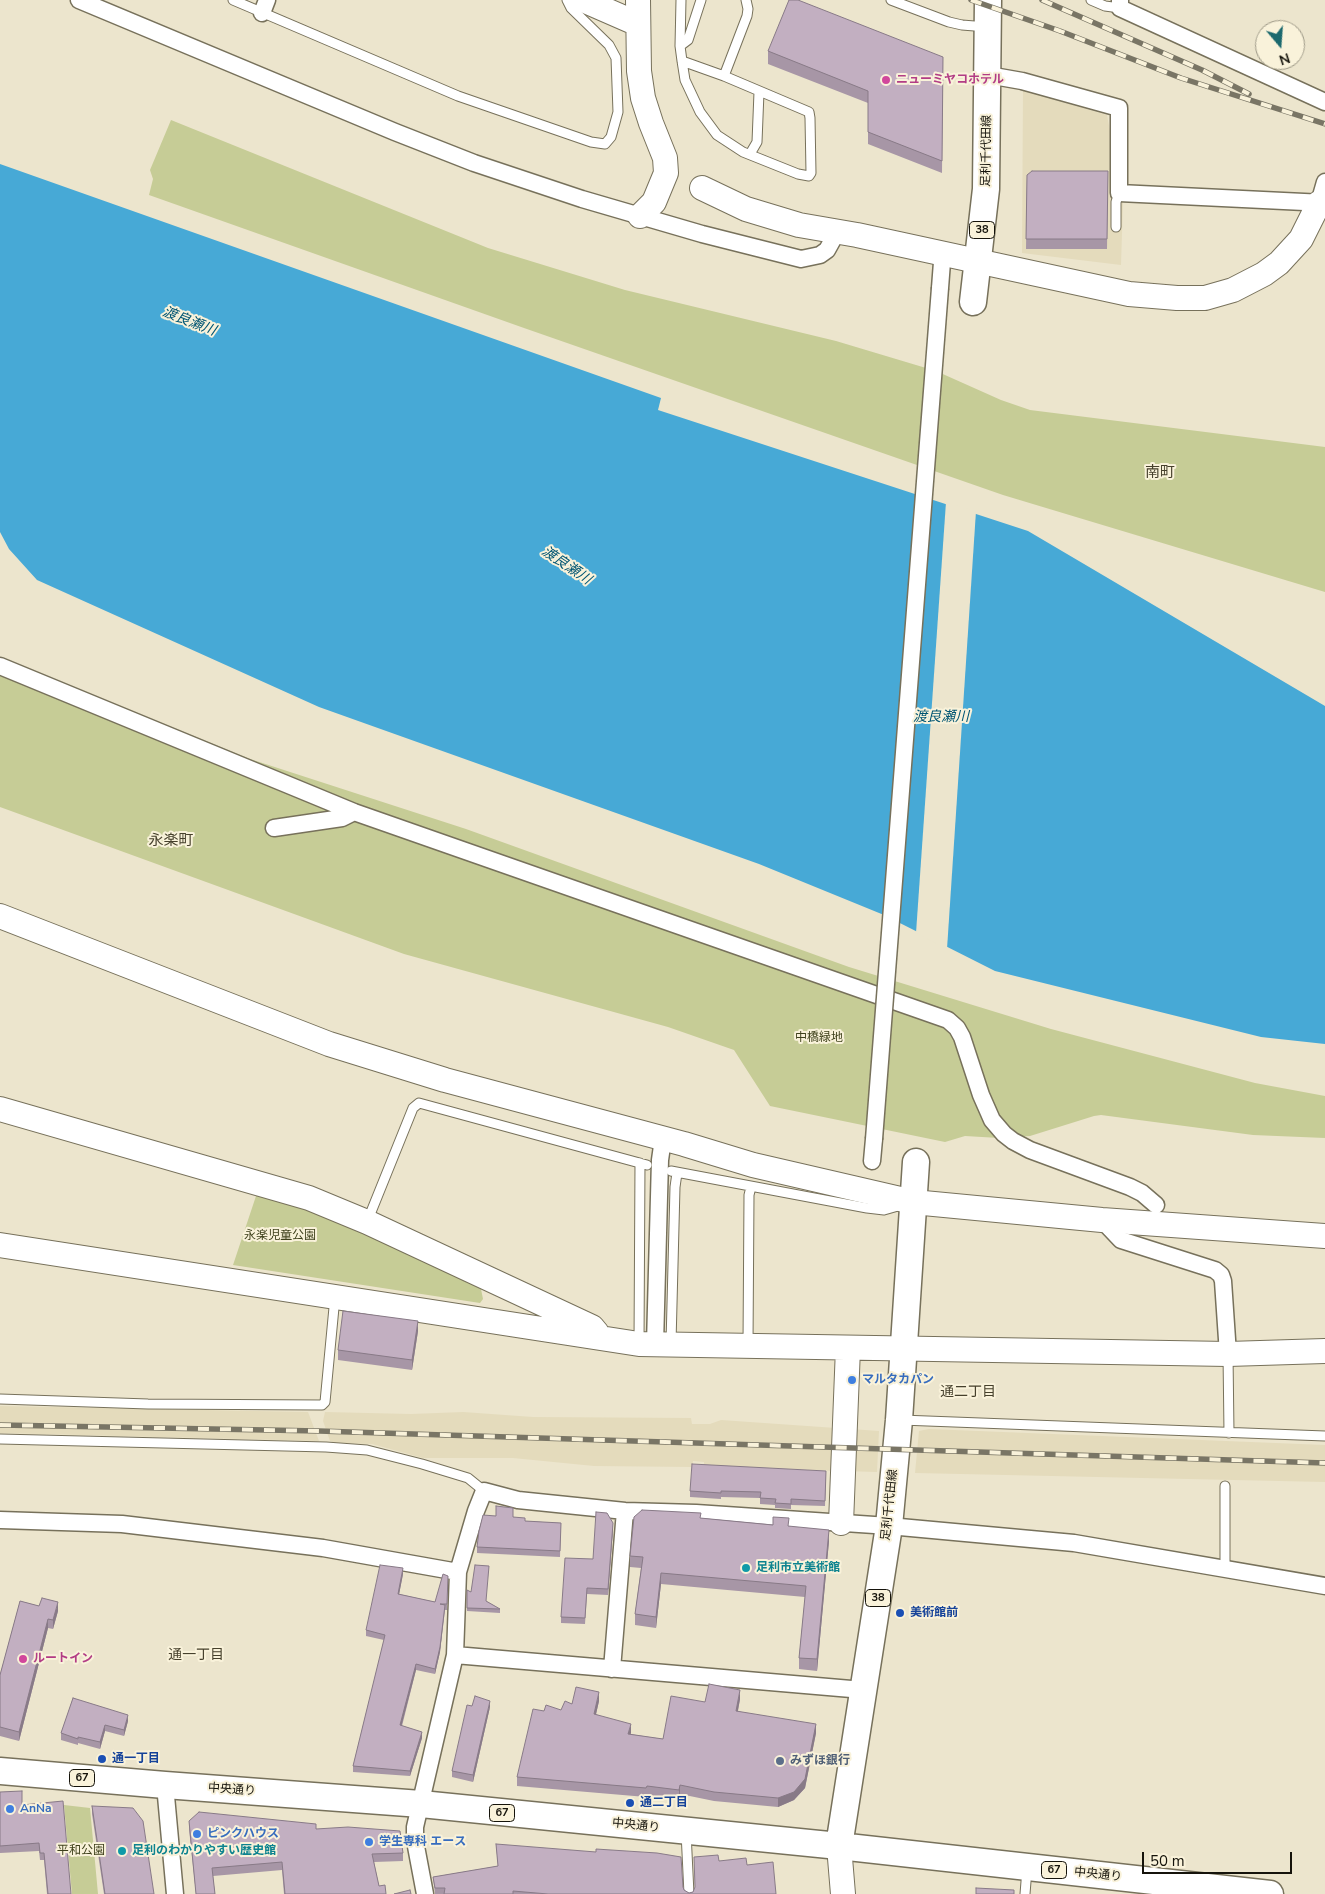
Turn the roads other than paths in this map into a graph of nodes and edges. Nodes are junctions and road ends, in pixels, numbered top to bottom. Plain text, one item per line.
1 (79, 0) edge
2 (233, 0) edge
3 (568, 0) edge
4 (583, 0) edge
5 (638, 0) edge
6 (681, 0) edge
7 (701, 0) edge
8 (746, 0) edge
9 (891, 0) edge
10 (988, 0) edge
11 (1091, 0) edge
12 (1120, 4) edge
13 (264, 7) edge
14 (638, 24) junction
15 (988, 27) junction
16 (680, 46) junction
17 (682, 61) junction
18 (988, 75) junction
19 (724, 76) junction
20 (758, 92) junction
21 (1325, 102) edge
22 (750, 154) junction
23 (702, 188) dead end
24 (1118, 193) junction
25 (1323, 196) edge
26 (640, 216) junction
27 (1116, 227) dead end
28 (837, 232) junction
29 (942, 262) dead end
30 (978, 262) junction
31 (973, 302) dead end
32 (0, 666) edge
33 (354, 812) junction
34 (274, 828) dead end
35 (0, 916) edge
36 (0, 1108) edge
37 (663, 1139) junction
38 (872, 1161) dead end
39 (916, 1162) dead end
40 (751, 1187) junction
41 (913, 1202) junction
42 (1156, 1205) dead end
43 (1102, 1220) junction
44 (366, 1222) junction
45 (1325, 1236) edge
46 (0, 1245) edge
47 (506, 1288) junction
48 (335, 1297) junction
49 (498, 1323) junction
50 (602, 1339) junction
51 (655, 1344) junction
52 (748, 1346) junction
53 (848, 1348) junction
54 (902, 1348) junction
55 (1325, 1351) edge
56 (1228, 1354) junction
57 (0, 1399) edge
58 (898, 1420) junction
59 (1229, 1433) junction
60 (1325, 1436) edge
61 (0, 1439) edge
62 (1225, 1486) dead end
63 (484, 1491) junction
64 (625, 1511) junction
65 (0, 1520) edge
66 (841, 1523) junction
67 (889, 1526) junction
68 (1225, 1570) junction
69 (458, 1572) junction
70 (1325, 1586) edge
71 (455, 1655) junction
72 (612, 1669) junction
73 (863, 1690) junction
74 (0, 1771) edge
75 (164, 1785) junction
76 (421, 1804) junction
77 (686, 1831) junction
78 (839, 1846) junction
79 (1027, 1867) junction
80 (175, 1894) edge
81 (425, 1894) edge
82 (689, 1894) edge
83 (843, 1894) edge
84 (1025, 1894) edge
85 (1270, 1894) edge

1 - 26 street
2 - 13 lane
3 - 13 lane
4 - 14 street
5 - 14 street
6 - 16 lane
7 - 16 lane
8 - 19 lane
9 - 15 lane
10 - 15 main road, 足利千代田線 / 38
11 - 12 lane
12 - 21 street
14 - 26 street
15 - 18 main road, 足利千代田線 / 38
16 - 17 lane
17 - 19 lane
17 - 22 lane
18 - 24 street
18 - 30 main road, 足利千代田線 / 38
19 - 20 lane
20 - 22 lane
20 - 22 lane
23 - 28 street
24 - 25 street
24 - 27 lane
25 - 30 street
26 - 28 street
28 - 30 street
29 - 38 street, bridge
30 - 31 main road, 足利千代田線 / 38
32 - 33 street
33 - 34 street
33 - 42 street
35 - 37 street
36 - 44 street
37 - 41 street
37 - 51 street
39 - 41 main road, 足利千代田線 / 38
40 - 41 lane
40 - 51 lane
40 - 52 lane
41 - 43 street
41 - 54 main road, 足利千代田線 / 38
43 - 45 street
43 - 56 street
44 - 47 street
44 - 51 lane
46 - 48 street
47 - 49 street
47 - 50 street
48 - 49 street
48 - 57 lane
49 - 50 street
50 - 51 street
51 - 52 street
52 - 53 street
53 - 54 street
53 - 66 street
54 - 56 street
54 - 58 main road, 足利千代田線 / 38
55 - 56 street
56 - 59 lane
58 - 59 lane
58 - 67 main road, 足利千代田線 / 38
59 - 60 lane
61 - 63 lane
62 - 68 lane
63 - 64 street
63 - 69 street
64 - 66 street
64 - 72 street
65 - 69 street
66 - 67 street
67 - 68 street
67 - 73 main road, 足利千代田線 / 38
68 - 70 street
69 - 71 street
71 - 72 street
71 - 76 street
72 - 73 street
73 - 78 main road, 足利千代田線 / 38
74 - 75 main road, 中央通り / 67
75 - 76 main road, 中央通り / 67
75 - 80 street
76 - 77 main road, 中央通り / 67
76 - 81 street
77 - 78 main road, 中央通り / 67
77 - 82 lane
78 - 79 main road, 中央通り / 67
78 - 83 street
79 - 84 lane
79 - 85 main road, 中央通り / 67

